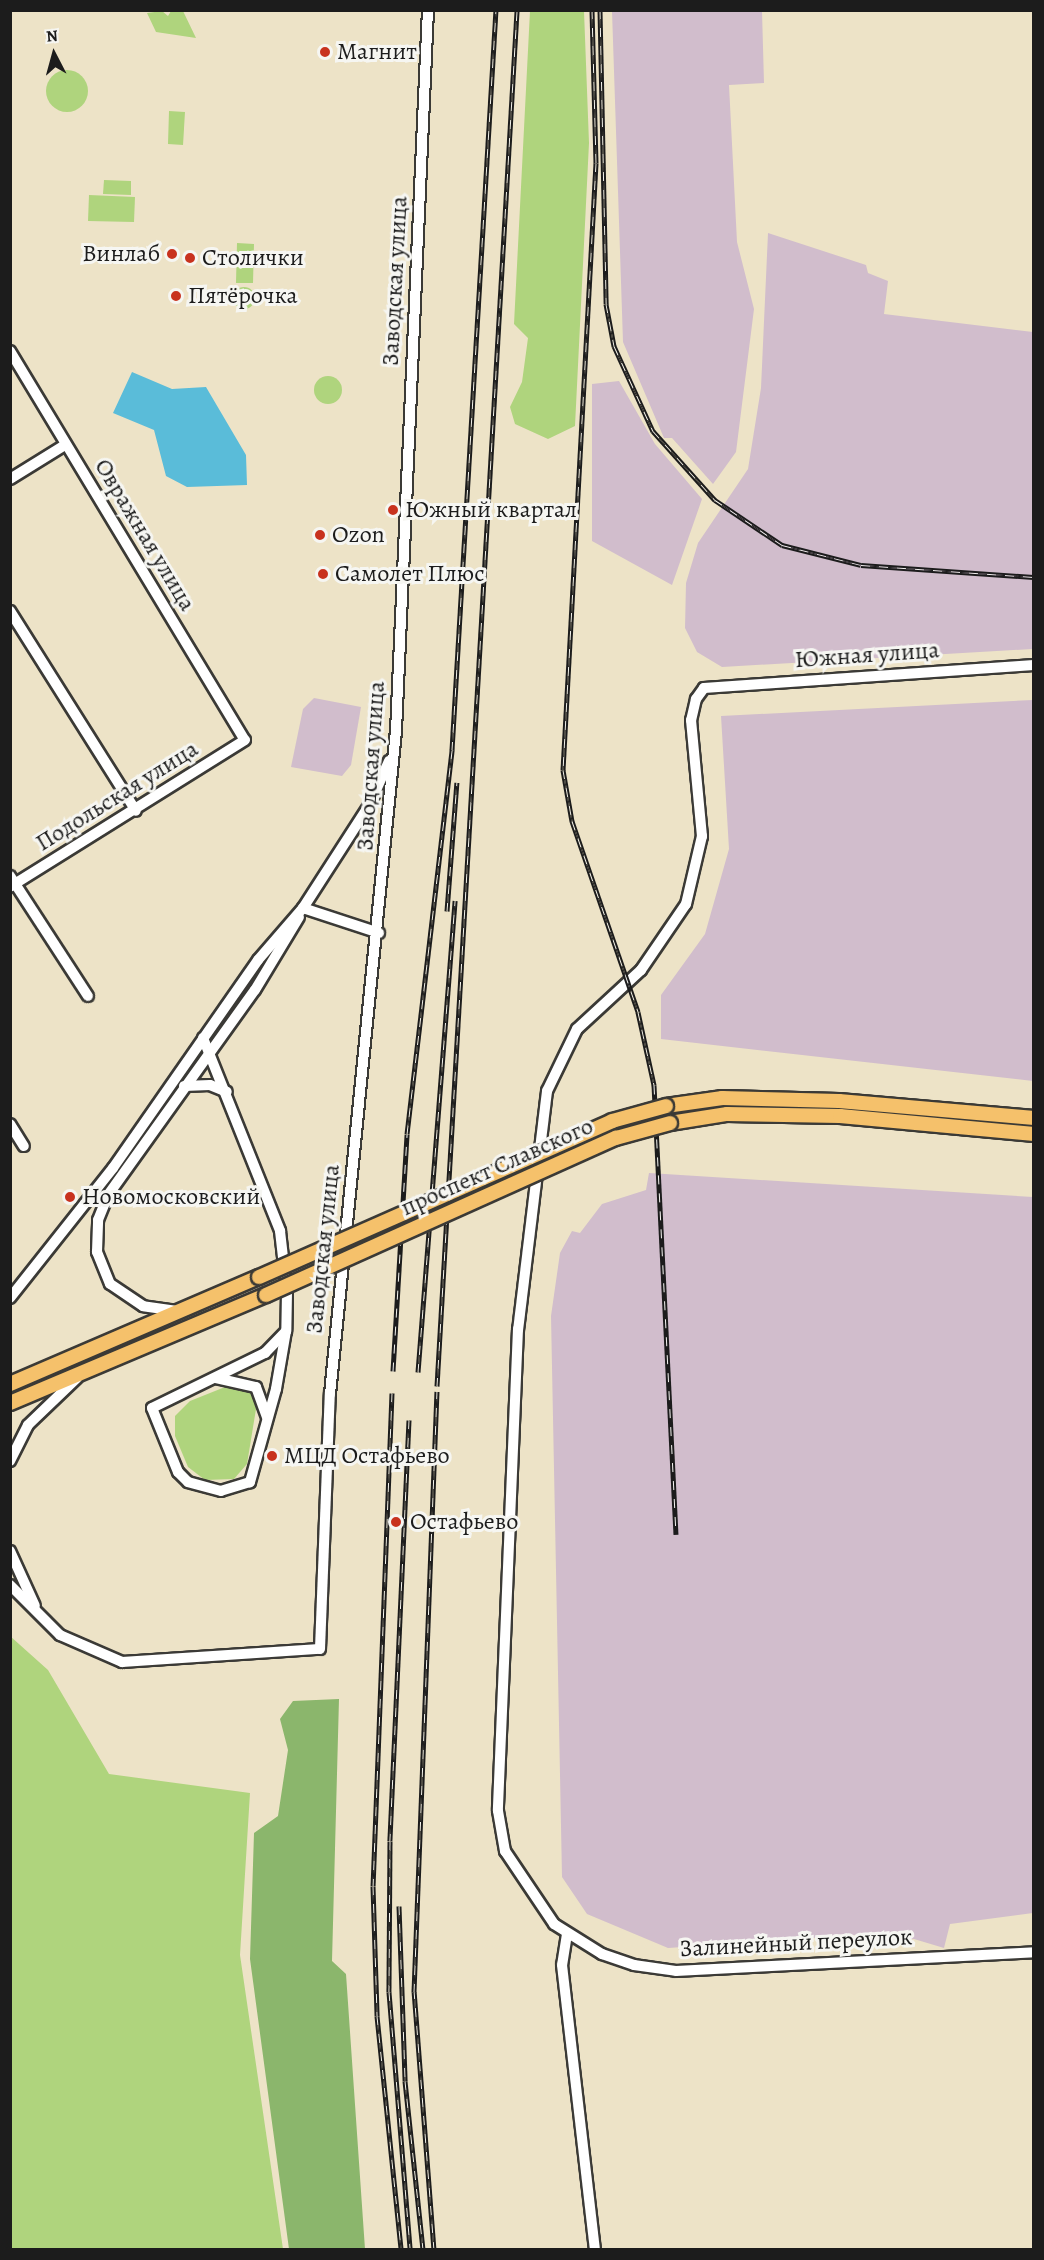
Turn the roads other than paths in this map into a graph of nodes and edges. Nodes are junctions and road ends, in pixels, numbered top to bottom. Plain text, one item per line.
1 (428, 10) edge
2 (10, 351) edge
3 (65, 445) junction
4 (10, 479) edge
5 (10, 611) edge
6 (1034, 665) edge
7 (704, 688) joint
8 (396, 731) junction
9 (245, 740) joint
10 (136, 812) junction
11 (12, 883) edge
12 (303, 908) junction
13 (380, 933) junction
14 (88, 996) dead end
15 (203, 1038) junction
16 (209, 1052) junction
17 (184, 1086) junction
18 (227, 1092) junction
19 (1034, 1118) edge
20 (10, 1124) edge
21 (1034, 1134) edge
22 (24, 1146) dead end
23 (10, 1298) edge
24 (188, 1310) junction
25 (286, 1331) junction
26 (87, 1370) junction
27 (213, 1378) junction
28 (10, 1384) edge
29 (10, 1403) edge
30 (267, 1423) junction
31 (10, 1461) edge
32 (10, 1551) edge
33 (10, 1585) edge
34 (38, 1615) junction
35 (567, 1934) junction
36 (1034, 1952) edge
37 (595, 2250) edge

1 - 8 street, Заводская улица
2 - 3 street, Овражная улица
3 - 4 street
3 - 9 street, Овражная улица
5 - 10 street
6 - 7 street, Южная улица
7 - 35 street, Залинейный переулок
8 - 12 street
8 - 13 street, Заводская улица
9 - 10 street, Подольская улица
10 - 11 street, Подольская улица
11 - 14 street
12 - 13 street
12 - 15 street
12 - 16 street
13 - 34 street, Заводская улица
15 - 16 street
15 - 23 street
16 - 17 street
16 - 18 street
17 - 18 street
17 - 24 street
18 - 25 street
19 - 24 main road, проспект Славского, bridge
20 - 22 street
21 - 26 main road, проспект Славского, bridge
24 - 28 main road, проспект Славского
25 - 27 street
25 - 30 street
26 - 29 main road, проспект Славского
26 - 31 street
27 - 30 street
27 - 30 street
32 - 34 street
33 - 34 street
35 - 36 street, Залинейный переулок
35 - 37 street

